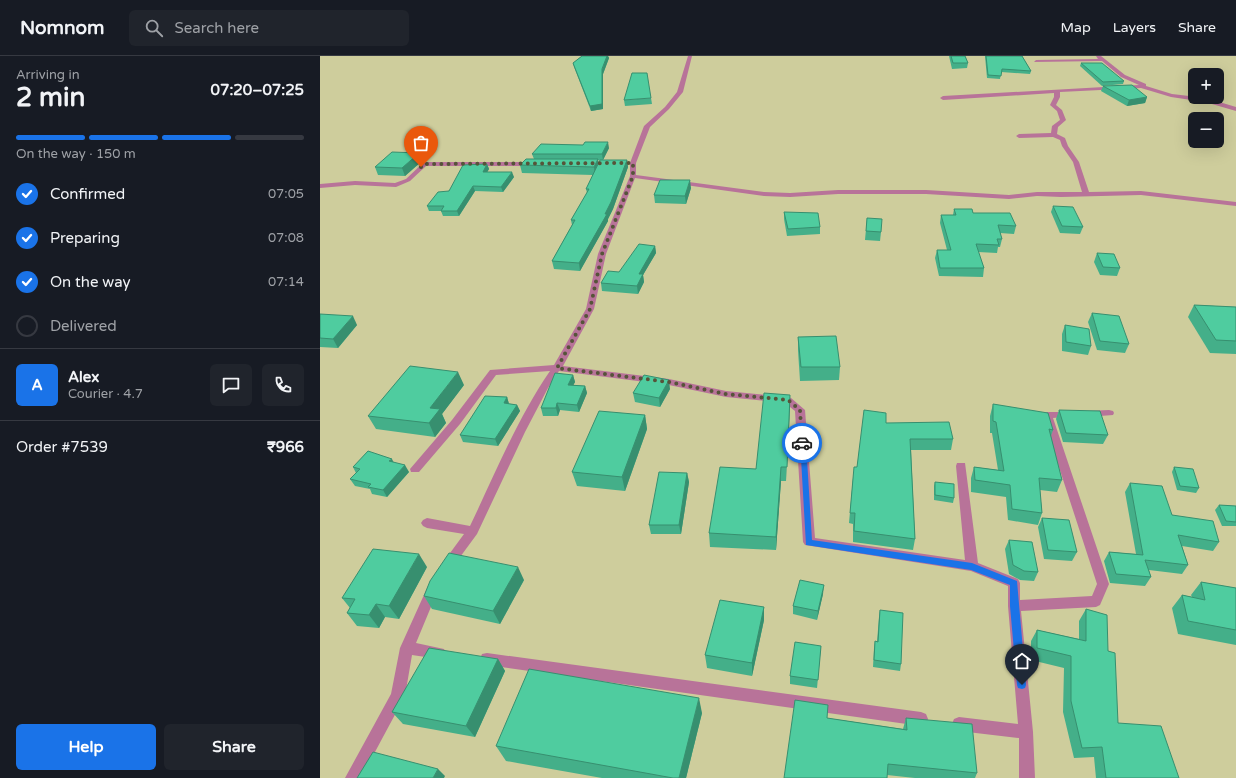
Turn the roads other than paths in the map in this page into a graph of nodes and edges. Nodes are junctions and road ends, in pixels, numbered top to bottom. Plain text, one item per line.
1 (690, 56) edge
2 (1098, 56) edge
3 (1104, 60) junction
4 (1036, 61) dead end
5 (1057, 92) junction
6 (1188, 96) edge
7 (1188, 97) edge
8 (943, 98) dead end
9 (1219, 104) edge
10 (1236, 109) edge
11 (1054, 135) junction
12 (1019, 136) dead end
13 (540, 164) edge
14 (633, 176) junction
15 (320, 186) edge
16 (1086, 194) junction
17 (1236, 204) edge
18 (557, 368) junction
19 (1109, 413) dead end
20 (961, 466) dead end
21 (415, 469) dead end
22 (427, 523) dead end
23 (473, 530) junction
24 (972, 566) junction
25 (1014, 606) junction
26 (407, 648) junction
27 (454, 655) edge
28 (470, 657) edge
29 (1026, 732) junction
30 (353, 778) edge
31 (1027, 778) edge

1 - 14 street
2 - 3 street
3 - 4 street
3 - 6 street
5 - 7 street
5 - 8 street
5 - 11 street
9 - 10 street
11 - 12 street
11 - 16 street
13 - 15 street
14 - 16 street
14 - 18 street
16 - 17 street
18 - 21 street
18 - 23 street
18 - 24 street
19 - 25 street
20 - 24 street
22 - 23 street
23 - 26 street
24 - 25 street
25 - 29 street
26 - 27 street
26 - 30 street
28 - 29 street
29 - 31 street

